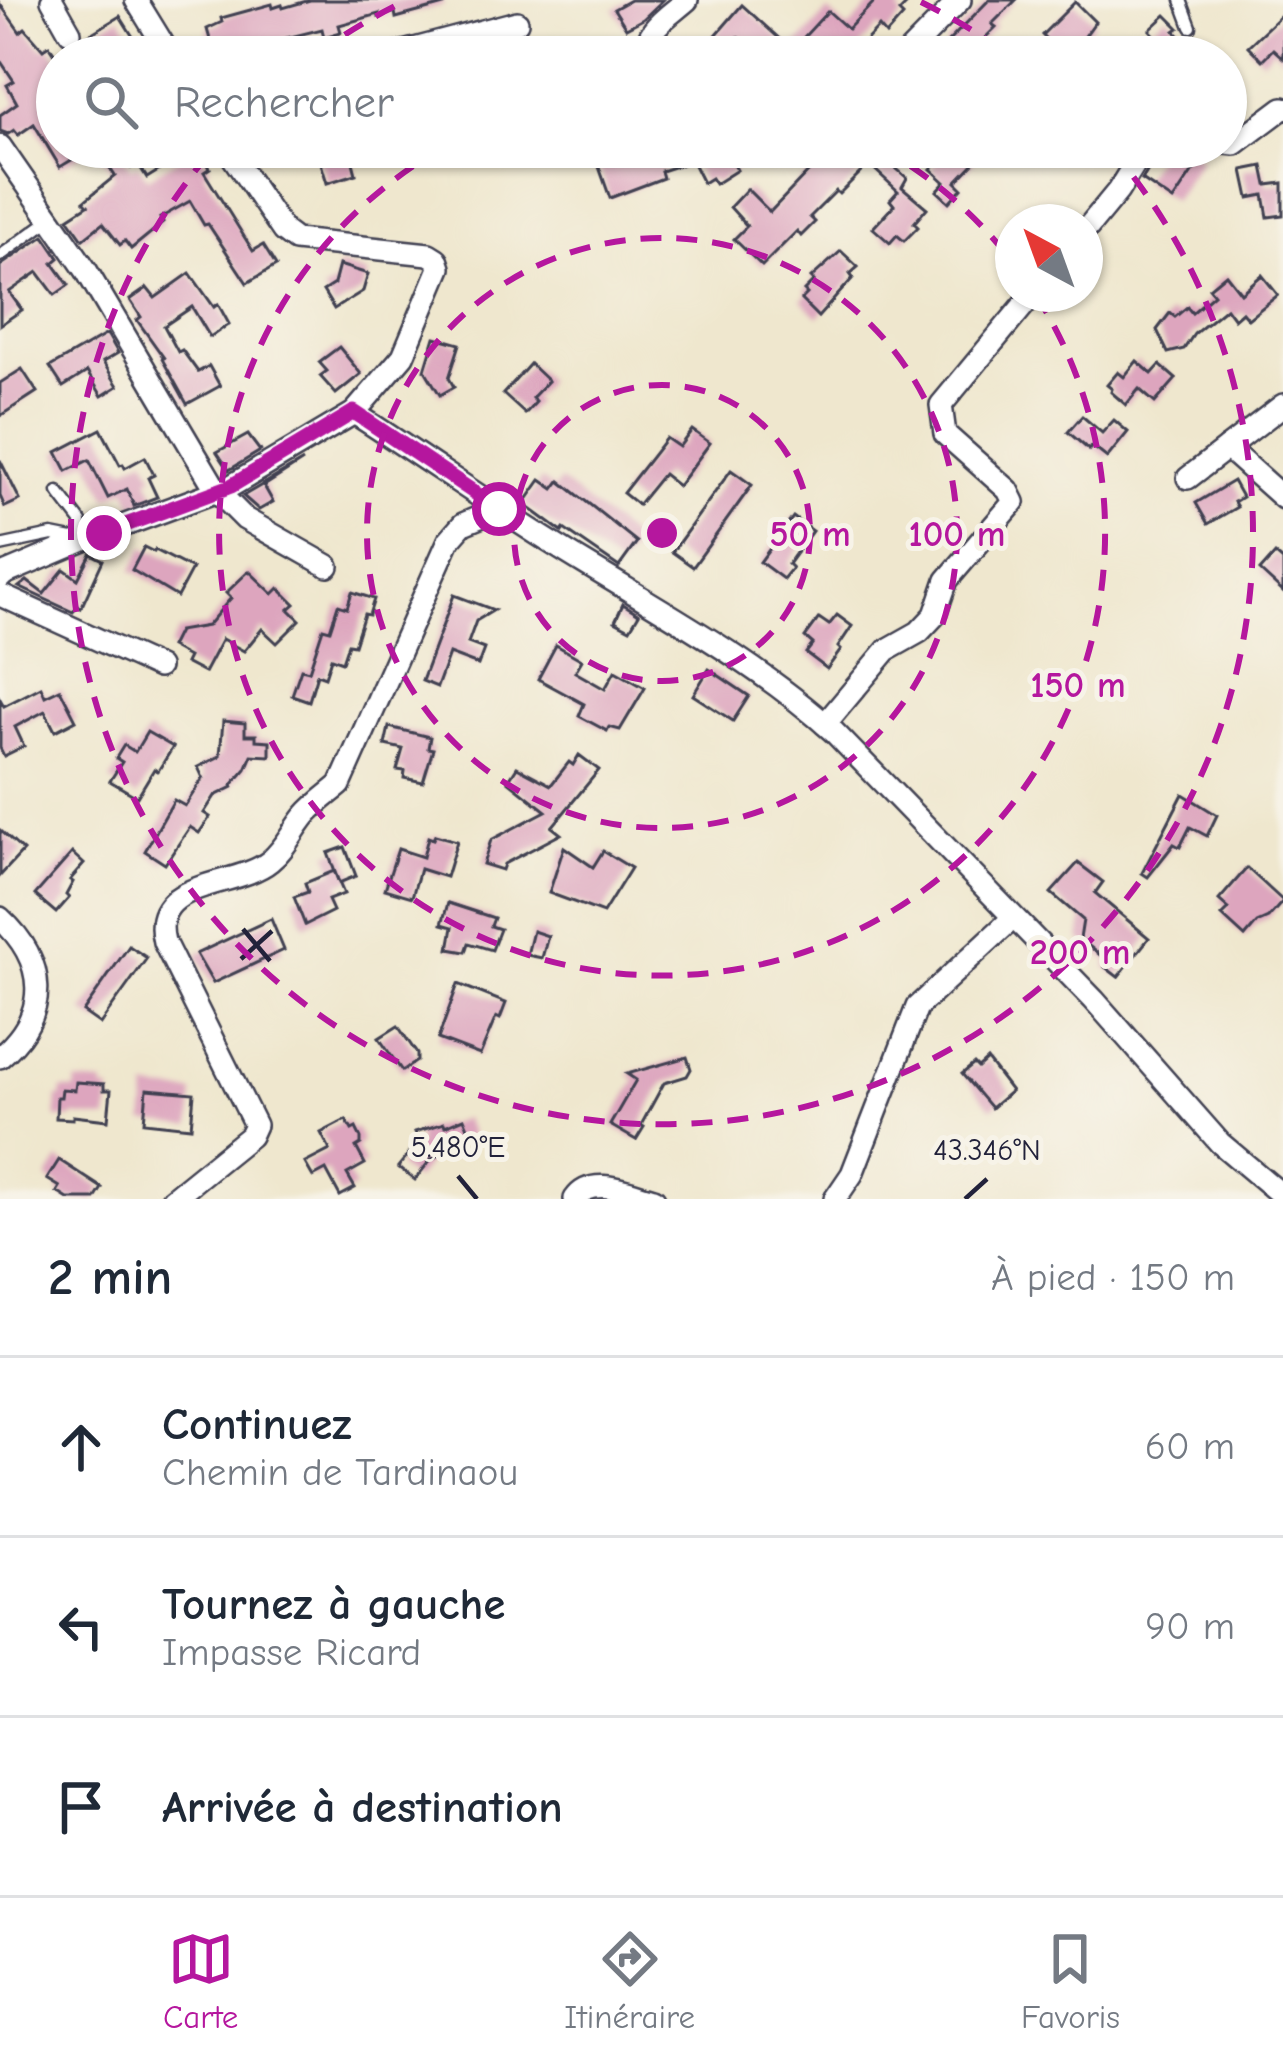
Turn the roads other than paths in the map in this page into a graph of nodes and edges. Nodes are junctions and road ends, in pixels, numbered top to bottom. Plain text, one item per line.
1 (52, 0) edge
2 (687, 0) edge
3 (960, 0) edge
4 (1181, 0) edge
5 (144, 2) edge
6 (518, 22) dead end
7 (1191, 27) dead end
8 (70, 32) dead end
9 (161, 36) edge
10 (464, 36) edge
11 (649, 36) edge
12 (927, 36) edge
13 (1283, 108) edge
14 (1247, 135) edge
15 (0, 146) edge
16 (240, 168) edge
17 (1132, 168) edge
18 (1103, 209) edge
19 (51, 219) junction
20 (0, 256) edge
21 (1018, 312) edge
22 (1283, 405) edge
23 (354, 412) junction
24 (1227, 448) junction
25 (1188, 478) dead end
26 (217, 491) junction
27 (58, 492) dead end
28 (1283, 498) edge
29 (499, 509) junction
30 (82, 542) junction
31 (0, 546) edge
32 (328, 566) dead end
33 (0, 578) edge
34 (0, 595) edge
35 (158, 667) dead end
36 (825, 724) junction
37 (0, 918) edge
38 (1013, 918) junction
39 (0, 1057) edge
40 (1283, 1196) edge
41 (172, 1199) edge
42 (575, 1199) edge
43 (655, 1199) edge
44 (835, 1199) edge

1 - 8 street
2 - 11 street
3 - 12 street
4 - 7 lane
5 - 9 street
6 - 10 street
13 - 14 street
15 - 19 street
16 - 23 street
17 - 18 street
19 - 20 lane
19 - 26 street
21 - 36 street
22 - 24 street
23 - 26 street
23 - 29 street
24 - 25 street
24 - 28 street
26 - 30 street
26 - 32 street
27 - 30 lane
29 - 36 street
29 - 41 street
30 - 31 lane
30 - 33 street
34 - 35 street
36 - 38 street
37 - 39 street
38 - 40 street
38 - 44 street
42 - 43 street

